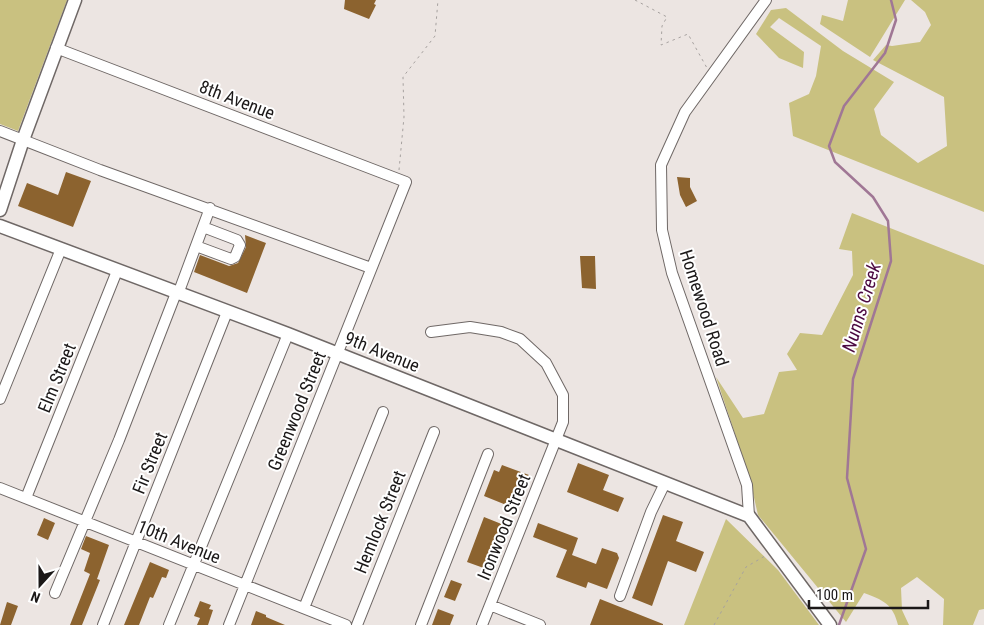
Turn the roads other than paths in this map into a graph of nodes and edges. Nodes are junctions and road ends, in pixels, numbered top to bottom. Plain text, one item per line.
1 (75, 0) edge
2 (766, 0) edge
3 (56, 48) junction
4 (0, 131) edge
5 (23, 140) junction
6 (402, 180) joint
7 (210, 208) junction
8 (0, 210) edge
9 (0, 226) edge
10 (203, 227) junction
11 (196, 246) junction
12 (61, 249) junction
13 (371, 268) junction
14 (117, 271) junction
15 (177, 294) junction
16 (227, 312) junction
17 (431, 332) dead end
18 (288, 334) junction
19 (338, 353) junction
20 (0, 399) edge
21 (382, 412) dead end
22 (434, 432) dead end
23 (556, 440) junction
24 (488, 454) dead end
25 (665, 483) junction
26 (0, 488) edge
27 (26, 498) junction
28 (749, 516) junction
29 (86, 522) junction
30 (136, 542) junction
31 (192, 564) junction
32 (245, 586) junction
33 (55, 592) dead end
34 (620, 596) dead end
35 (490, 605) junction
36 (304, 608) junction
37 (103, 625) edge
38 (168, 625) edge
39 (229, 625) edge
40 (346, 625) edge
41 (357, 625) edge
42 (421, 625) edge
43 (482, 625) edge
44 (540, 625) edge
45 (830, 625) edge

1 - 3 main road
2 - 28 street, Homewood Road
3 - 5 main road
3 - 6 street, 8th Avenue
4 - 5 street
5 - 7 street
5 - 8 main road
6 - 13 street, Greenwood Street
7 - 10 street
7 - 13 street
9 - 12 main road, 9th Avenue
10 - 11 street
10 - 11 street
11 - 15 street
12 - 14 main road, 9th Avenue
12 - 20 street
13 - 19 street, Greenwood Street
14 - 15 main road, 9th Avenue
14 - 27 street, Elm Street
15 - 16 main road, 9th Avenue
15 - 29 street
16 - 18 main road, 9th Avenue
16 - 30 street, Fir Street
17 - 23 street, Ironwood Street
18 - 19 main road, 9th Avenue
18 - 31 street
19 - 23 main road, 9th Avenue
19 - 32 street, Greenwood Street
21 - 36 street
22 - 41 street, Hemlock Street
23 - 25 main road, 9th Avenue
23 - 35 street, Ironwood Street
24 - 42 street
25 - 28 main road, 9th Avenue
25 - 34 street
26 - 27 street, 10th Avenue
27 - 29 street, 10th Avenue
28 - 45 main road
29 - 30 street, 10th Avenue
29 - 33 street
30 - 31 street, 10th Avenue
30 - 37 street, Fir Street
31 - 32 street, 10th Avenue
31 - 38 street
32 - 36 street, 10th Avenue
32 - 39 street, Greenwood Street
35 - 43 street, Ironwood Street
35 - 44 street
36 - 40 street, 10th Avenue

